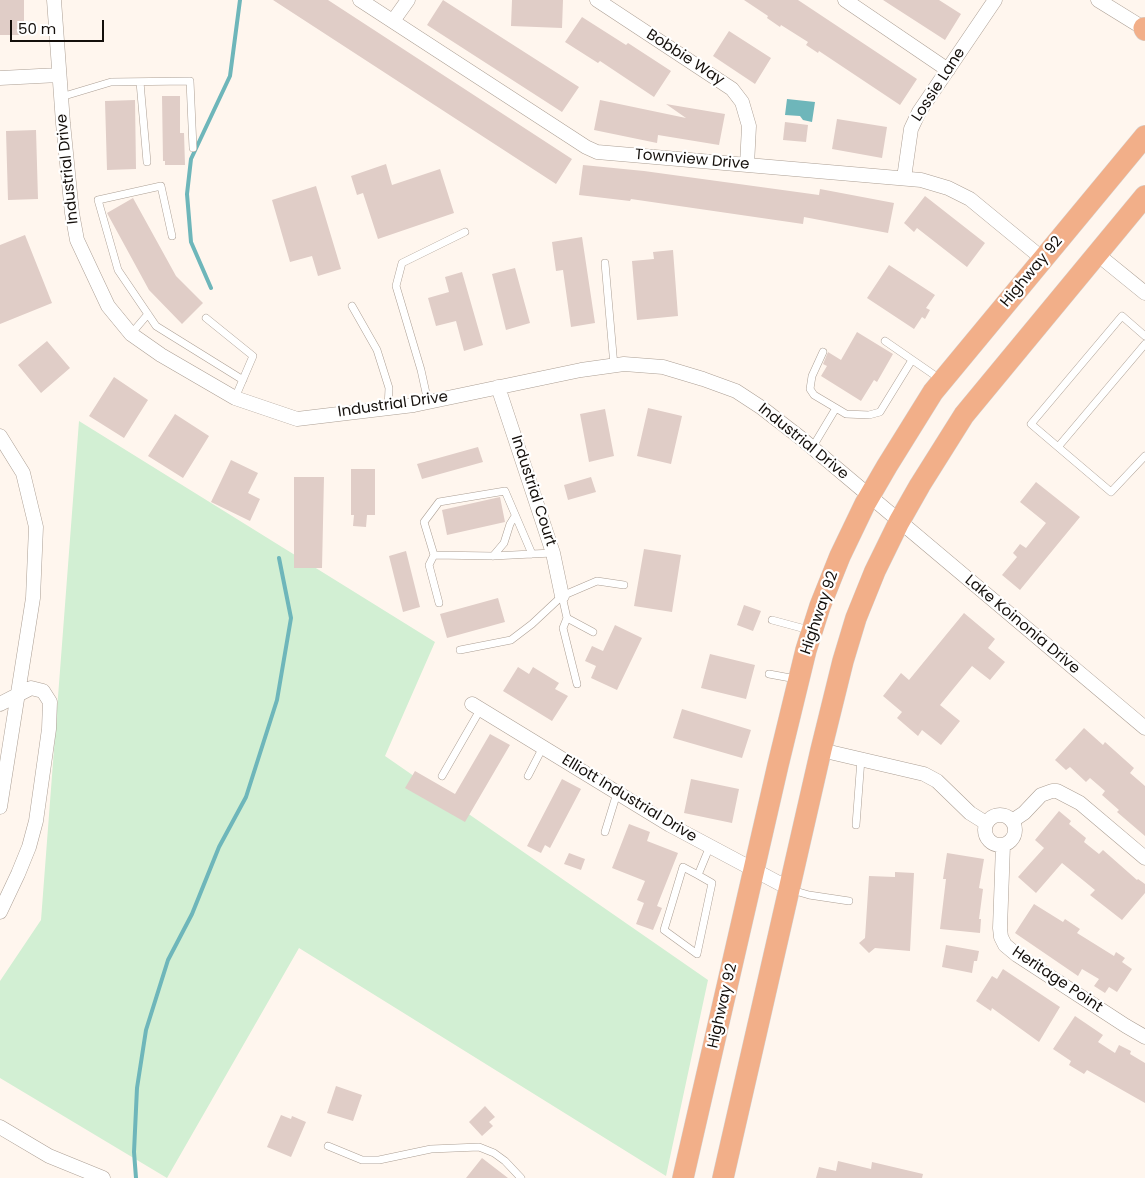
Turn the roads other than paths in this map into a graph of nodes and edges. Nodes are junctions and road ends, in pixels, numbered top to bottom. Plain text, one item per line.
1 (54, 0) edge
2 (360, 0) edge
3 (408, 0) edge
4 (597, 0) edge
5 (844, 0) edge
6 (995, 0) edge
7 (1098, 0) edge
8 (393, 21) junction
9 (1145, 29) edge
10 (948, 70) junction
11 (59, 74) junction
12 (0, 78) edge
13 (140, 82) junction
14 (61, 98) junction
15 (1145, 136) edge
16 (193, 148) dead end
17 (147, 162) dead end
18 (747, 165) junction
19 (904, 178) junction
20 (1145, 196) edge
21 (465, 232) dead end
22 (172, 236) dead end
23 (1097, 254) junction
24 (1043, 259) junction
25 (605, 264) dead end
26 (1145, 292) edge
27 (352, 306) dead end
28 (148, 314) junction
29 (206, 318) dead end
30 (131, 334) junction
31 (1145, 336) edge
32 (885, 341) dead end
33 (1145, 344) edge
34 (823, 352) dead end
35 (912, 360) junction
36 (614, 366) junction
37 (243, 380) junction
38 (942, 381) junction
39 (498, 387) junction
40 (235, 398) junction
41 (428, 402) junction
42 (388, 408) junction
43 (836, 408) junction
44 (0, 436) edge
45 (1058, 447) junction
46 (812, 448) junction
47 (1145, 456) edge
48 (869, 497) junction
49 (515, 516) junction
50 (899, 522) junction
51 (553, 553) junction
52 (532, 554) junction
53 (434, 555) junction
54 (493, 556) junction
55 (624, 584) dead end
56 (562, 596) junction
57 (439, 603) dead end
58 (567, 618) junction
59 (772, 620) dead end
60 (812, 631) junction
61 (593, 632) dead end
62 (460, 650) dead end
63 (770, 674) dead end
64 (799, 680) junction
65 (577, 684) dead end
66 (17, 695) junction
67 (0, 704) edge
68 (476, 707) joint
69 (1145, 728) edge
70 (543, 747) junction
71 (821, 750) junction
72 (861, 759) junction
73 (3, 768) edge
74 (442, 776) dead end
75 (528, 776) dead end
76 (617, 793) junction
77 (0, 807) edge
78 (1012, 821) junction
79 (986, 823) junction
80 (856, 825) dead end
81 (605, 832) dead end
82 (1002, 845) junction
83 (710, 846) junction
84 (1145, 858) edge
85 (754, 871) junction
86 (698, 875) junction
87 (790, 889) junction
88 (849, 901) dead end
89 (0, 912) edge
90 (1145, 1037) edge
91 (0, 1127) edge
92 (328, 1146) dead end
93 (103, 1178) edge
94 (521, 1178) edge
95 (683, 1178) edge
96 (723, 1178) edge

1 - 11 street, Industrial Drive
2 - 8 street, Townview Drive
3 - 8 street
4 - 18 street, Bobbie Way
5 - 10 street
6 - 10 street, Lossie Lane
7 - 9 street
8 - 18 street, Townview Drive
10 - 19 street, Lossie Lane
11 - 12 street
11 - 14 street, Industrial Drive
13 - 14 lane
13 - 16 lane
13 - 17 lane
14 - 30 street, Industrial Drive
15 - 24 main road, Highway 92
18 - 19 street, Townview Drive
19 - 24 street, Townview Drive
20 - 23 main road
21 - 41 lane
22 - 28 lane
23 - 26 street
23 - 50 main road
24 - 38 main road, Highway 92
25 - 36 lane
27 - 42 lane
28 - 30 lane
28 - 37 lane
29 - 37 lane
30 - 40 street, Industrial Drive
31 - 45 lane
32 - 35 lane
33 - 45 lane
34 - 43 lane
35 - 38 lane
35 - 43 lane
36 - 39 street, Industrial Drive
36 - 46 street, Industrial Drive
37 - 40 lane
38 - 48 main road, Highway 92
39 - 41 street, Industrial Drive
39 - 51 street, Industrial Court
40 - 42 street, Industrial Drive
41 - 42 street, Industrial Drive
43 - 46 lane
44 - 66 street
45 - 47 lane
46 - 48 street, Industrial Drive
48 - 50 street, Industrial Drive
48 - 60 main road, Highway 92
49 - 52 lane
49 - 53 lane
49 - 54 lane
50 - 69 street, Lake Koinonia Drive
50 - 71 main road
51 - 52 lane
51 - 56 street, Industrial Court
52 - 54 lane
53 - 54 lane
53 - 57 lane
55 - 56 lane
56 - 58 lane
56 - 62 lane
58 - 61 lane
58 - 65 lane
59 - 60 lane
60 - 64 main road, Highway 92
63 - 64 lane
64 - 85 main road, Highway 92
66 - 67 street
66 - 73 street
66 - 89 street
68 - 70 street, Elliott Industrial Drive
68 - 74 lane
70 - 75 lane
70 - 76 street, Elliott Industrial Drive
71 - 72 street
71 - 87 main road
72 - 79 street
72 - 80 lane
73 - 77 street
76 - 81 lane
76 - 83 street, Elliott Industrial Drive
78 - 79 street
78 - 82 street
78 - 84 street
79 - 82 street
82 - 90 street, Heritage Point
83 - 85 street, Elliott Industrial Drive
83 - 86 lane
85 - 87 street, Elliott Industrial Drive
85 - 95 main road, Highway 92
86 - 86 lane
87 - 88 lane
87 - 96 main road
91 - 93 street
92 - 94 lane

